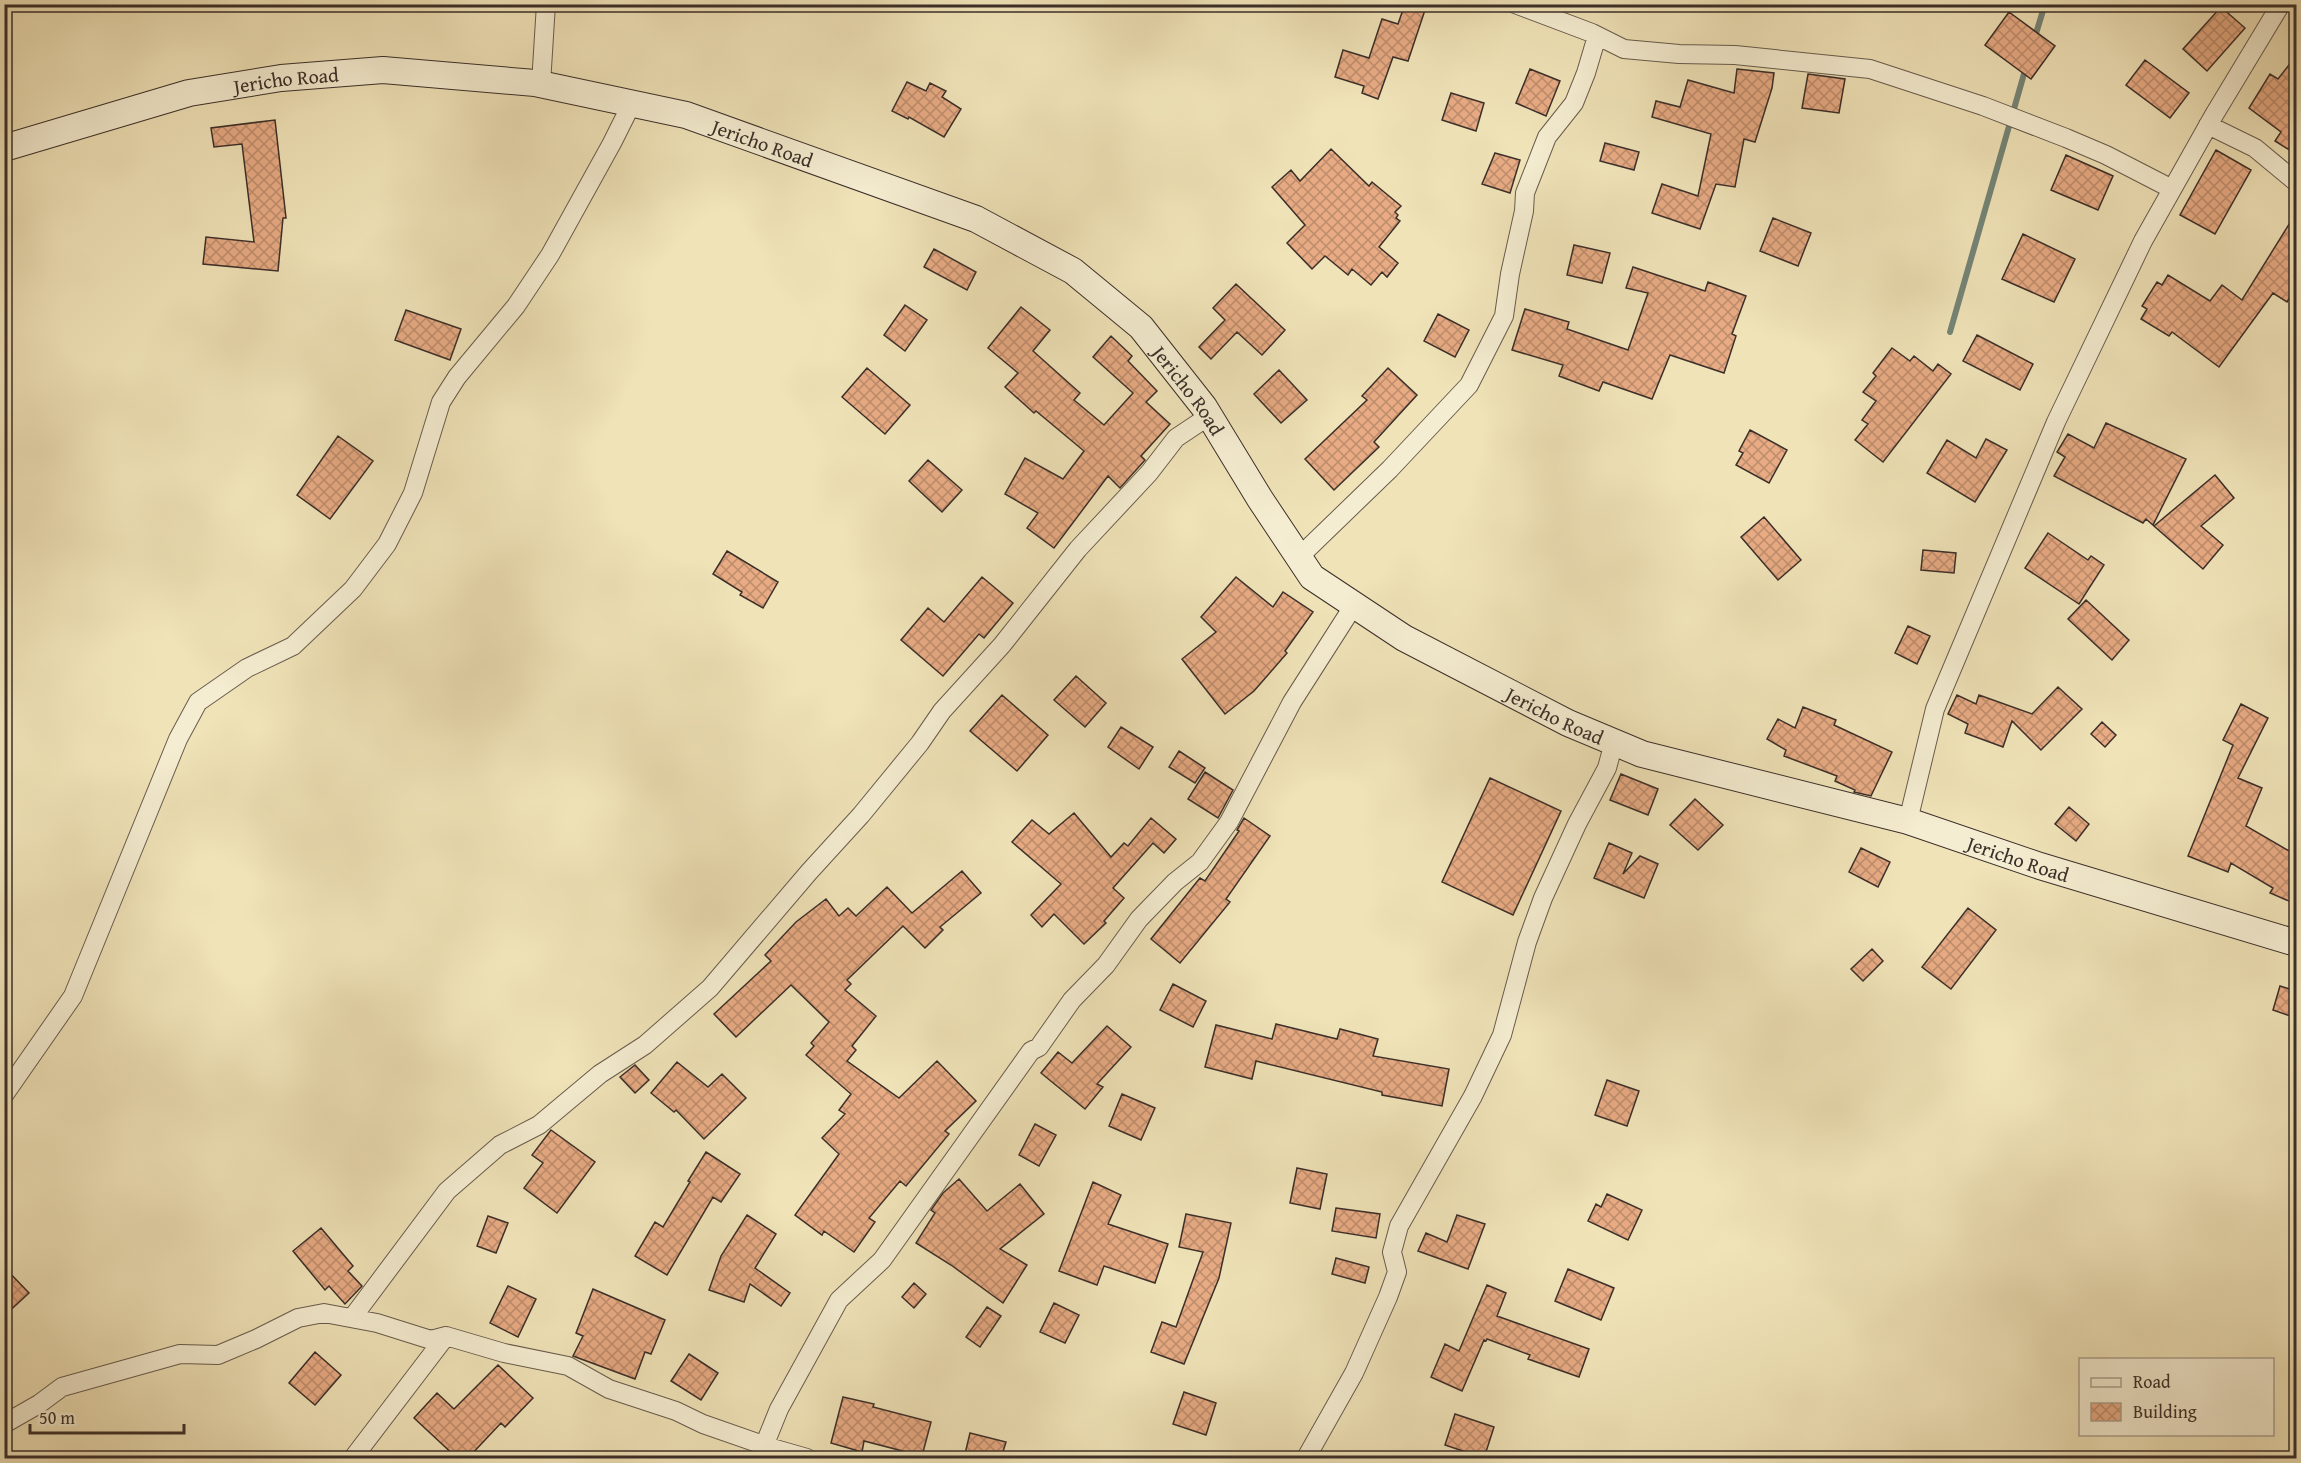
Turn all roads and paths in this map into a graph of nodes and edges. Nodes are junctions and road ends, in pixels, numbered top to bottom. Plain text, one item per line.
1 (546, 4) edge
2 (1515, 4) edge
3 (2281, 4) edge
4 (1597, 36) junction
5 (541, 84) junction
6 (632, 103) junction
7 (2208, 125) junction
8 (4, 148) edge
9 (2296, 182) edge
10 (2172, 189) junction
11 (1209, 416) junction
12 (1299, 557) junction
13 (1354, 604) junction
14 (1614, 742) junction
15 (1908, 821) junction
16 (2296, 943) edge
17 (4, 1095) edge
18 (352, 1318) junction
19 (446, 1336) junction
20 (4, 1424) edge
21 (764, 1446) junction
22 (353, 1458) edge
23 (807, 1458) edge
24 (1306, 1458) edge

1 - 5 street
2 - 4 street
3 - 7 street
4 - 10 street
4 - 12 street
5 - 6 street, Jericho Road
5 - 8 street, Jericho Road
6 - 11 street, Jericho Road
6 - 17 street
7 - 9 street
7 - 10 street
10 - 15 street
11 - 12 street, Jericho Road
11 - 18 street
12 - 13 street, Jericho Road
13 - 14 street, Jericho Road
13 - 21 street
14 - 15 street, Jericho Road
14 - 24 street
15 - 16 street, Jericho Road
18 - 19 street
18 - 20 street
19 - 21 street
19 - 22 street
21 - 23 street

